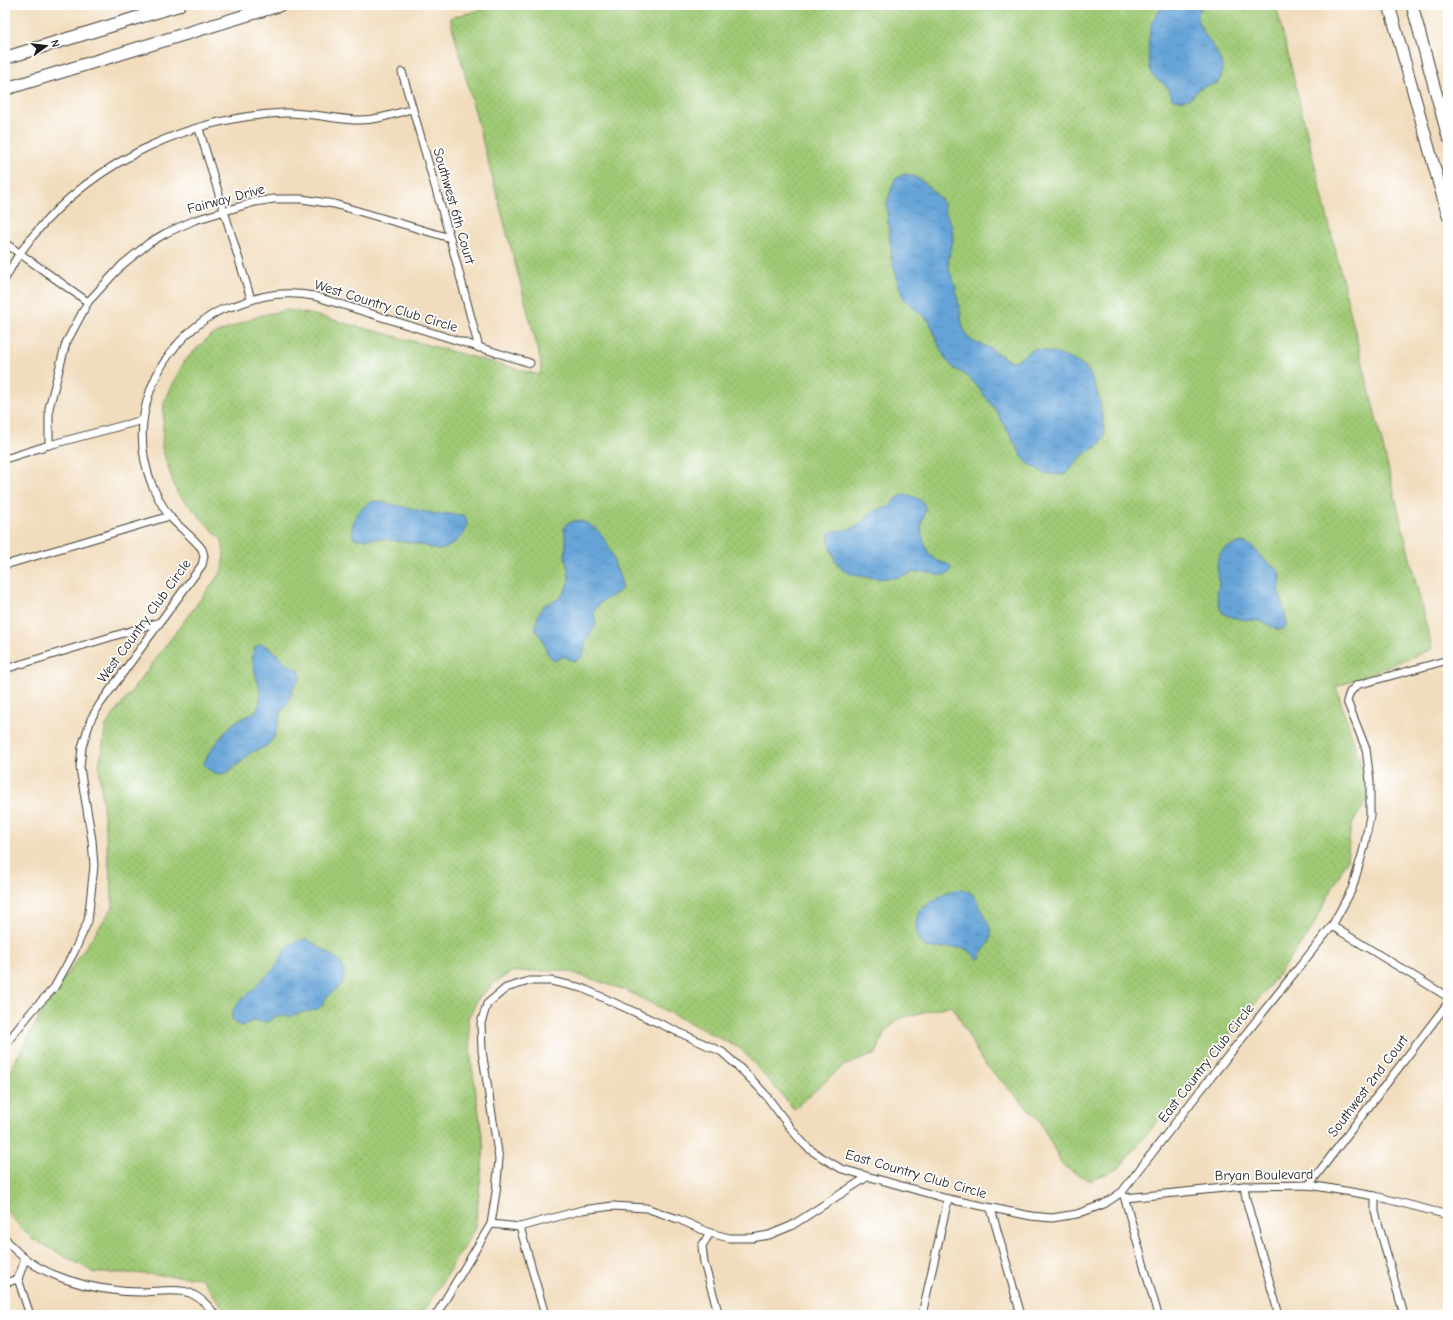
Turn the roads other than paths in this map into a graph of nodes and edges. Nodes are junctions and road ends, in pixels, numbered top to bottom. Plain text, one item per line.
1 (178, 5) edge
2 (280, 5) edge
3 (1389, 5) edge
4 (1412, 5) edge
5 (5, 58) edge
6 (402, 72) dead end
7 (5, 89) edge
8 (412, 109) junction
9 (199, 129) junction
10 (1448, 137) edge
11 (1435, 170) junction
12 (1448, 184) edge
13 (1446, 205) edge
14 (224, 210) junction
15 (1448, 216) edge
16 (450, 238) junction
17 (5, 243) edge
18 (20, 253) junction
19 (5, 279) edge
20 (251, 299) junction
21 (88, 302) junction
22 (480, 348) junction
23 (530, 363) dead end
24 (142, 420) junction
25 (49, 445) junction
26 (5, 459) edge
27 (170, 516) junction
28 (5, 565) edge
29 (160, 622) junction
30 (1448, 661) edge
31 (5, 669) edge
32 (1332, 926) junction
33 (1448, 997) edge
34 (1448, 1003) edge
35 (5, 1045) edge
36 (867, 1177) junction
37 (1309, 1185) junction
38 (1244, 1186) junction
39 (1124, 1195) junction
40 (1375, 1196) junction
41 (948, 1199) junction
42 (991, 1209) junction
43 (1448, 1215) edge
44 (492, 1224) junction
45 (520, 1227) junction
46 (710, 1233) junction
47 (5, 1238) edge
48 (25, 1259) junction
49 (18, 1279) junction
50 (5, 1283) edge
51 (30, 1315) edge
52 (215, 1315) edge
53 (436, 1315) edge
54 (545, 1315) edge
55 (718, 1315) edge
56 (922, 1315) edge
57 (1021, 1315) edge
58 (1158, 1315) edge
59 (1279, 1315) edge
60 (1404, 1315) edge

1 - 5 highway
2 - 7 highway
3 - 11 main road
4 - 10 main road
6 - 8 street, Southwest 6th Court
8 - 9 street
8 - 16 street, Southwest 6th Court
9 - 14 street
9 - 18 street
11 - 12 main road
11 - 13 main road
13 - 15 main road
14 - 16 street, Fairway Drive
14 - 20 street
14 - 21 street, Fairway Drive
16 - 22 street, Southwest 6th Court
17 - 18 street
18 - 19 street
18 - 21 street
20 - 22 street, West Country Club Circle
20 - 24 street, West Country Club Circle
21 - 25 street, Fairway Drive
22 - 23 street, West Country Club Circle
24 - 25 street
24 - 27 street, West Country Club Circle
25 - 26 street
27 - 28 street
27 - 29 street, West Country Club Circle
29 - 31 street
29 - 35 street, West Country Club Circle
30 - 32 street, East Country Club Circle
32 - 33 street
32 - 39 street, East Country Club Circle
34 - 37 street, Southwest 2nd Court
36 - 41 street, East Country Club Circle
36 - 44 street, East Country Club Circle
36 - 46 street
37 - 38 street, Bryan Boulevard
37 - 40 street, Bryan Boulevard
38 - 39 street, Bryan Boulevard
38 - 59 street
39 - 42 street, East Country Club Circle
39 - 58 street
40 - 43 street, Bryan Boulevard
40 - 60 street
41 - 42 street, East Country Club Circle
41 - 56 street
42 - 57 street
44 - 45 street
44 - 53 street, East Country Club Circle
45 - 46 street
45 - 54 street
46 - 55 street
47 - 48 street
48 - 49 street
48 - 52 street
49 - 50 street
49 - 51 street

